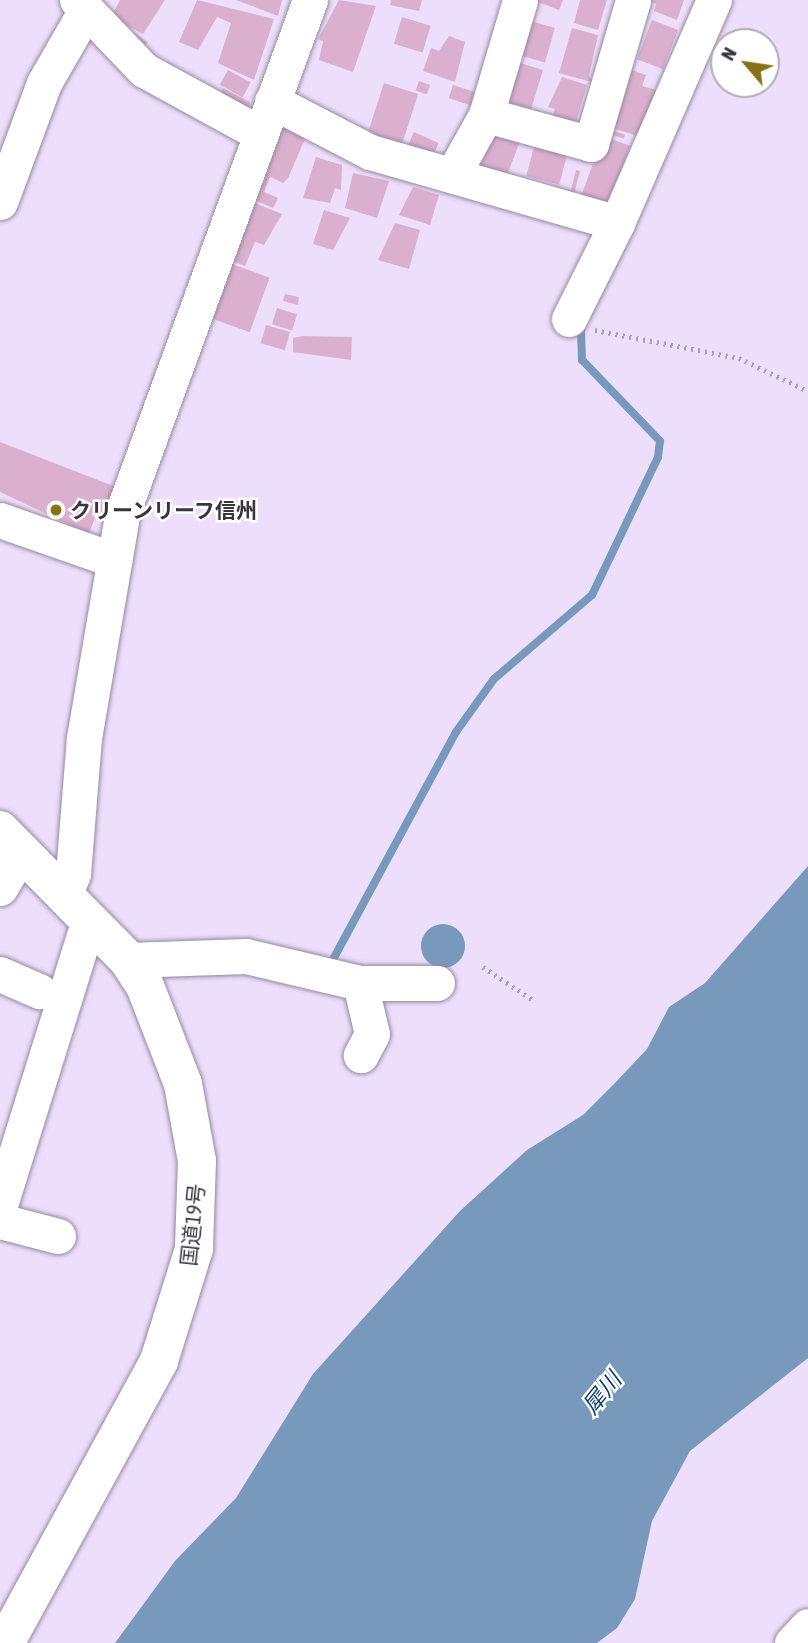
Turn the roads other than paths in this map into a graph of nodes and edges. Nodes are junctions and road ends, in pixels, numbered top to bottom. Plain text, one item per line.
1 (310, 0) edge
2 (520, 0) edge
3 (632, 0) edge
4 (714, 0) edge
5 (82, 5) edge
6 (486, 115) junction
7 (265, 117) junction
8 (454, 172) junction
9 (0, 202) edge
10 (617, 223) junction
11 (579, 324) road end
12 (0, 520) edge
13 (114, 559) junction
14 (11, 841) edge
15 (0, 888) edge
16 (65, 893) junction
17 (83, 936) dead end
18 (128, 960) junction
19 (0, 974) edge
20 (360, 983) junction
21 (437, 983) dead end
22 (39, 991) dead end
23 (361, 1055) dead end
24 (0, 1205) edge
25 (0, 1221) edge
26 (58, 1236) dead end
27 (808, 1626) edge
28 (5, 1643) edge
29 (792, 1643) edge

1 - 7 street
2 - 6 street
3 - 6 street
4 - 10 street
5 - 7 street
5 - 9 street
6 - 8 street
7 - 8 street
7 - 13 street
8 - 10 street
10 - 11 street
12 - 13 street
13 - 16 street
14 - 15 street
14 - 16 highway, 国道19号
16 - 18 highway, 国道19号
17 - 24 street
18 - 20 street
18 - 28 highway, 国道19号
19 - 22 street
20 - 21 street
20 - 23 street
25 - 26 street
27 - 29 street

